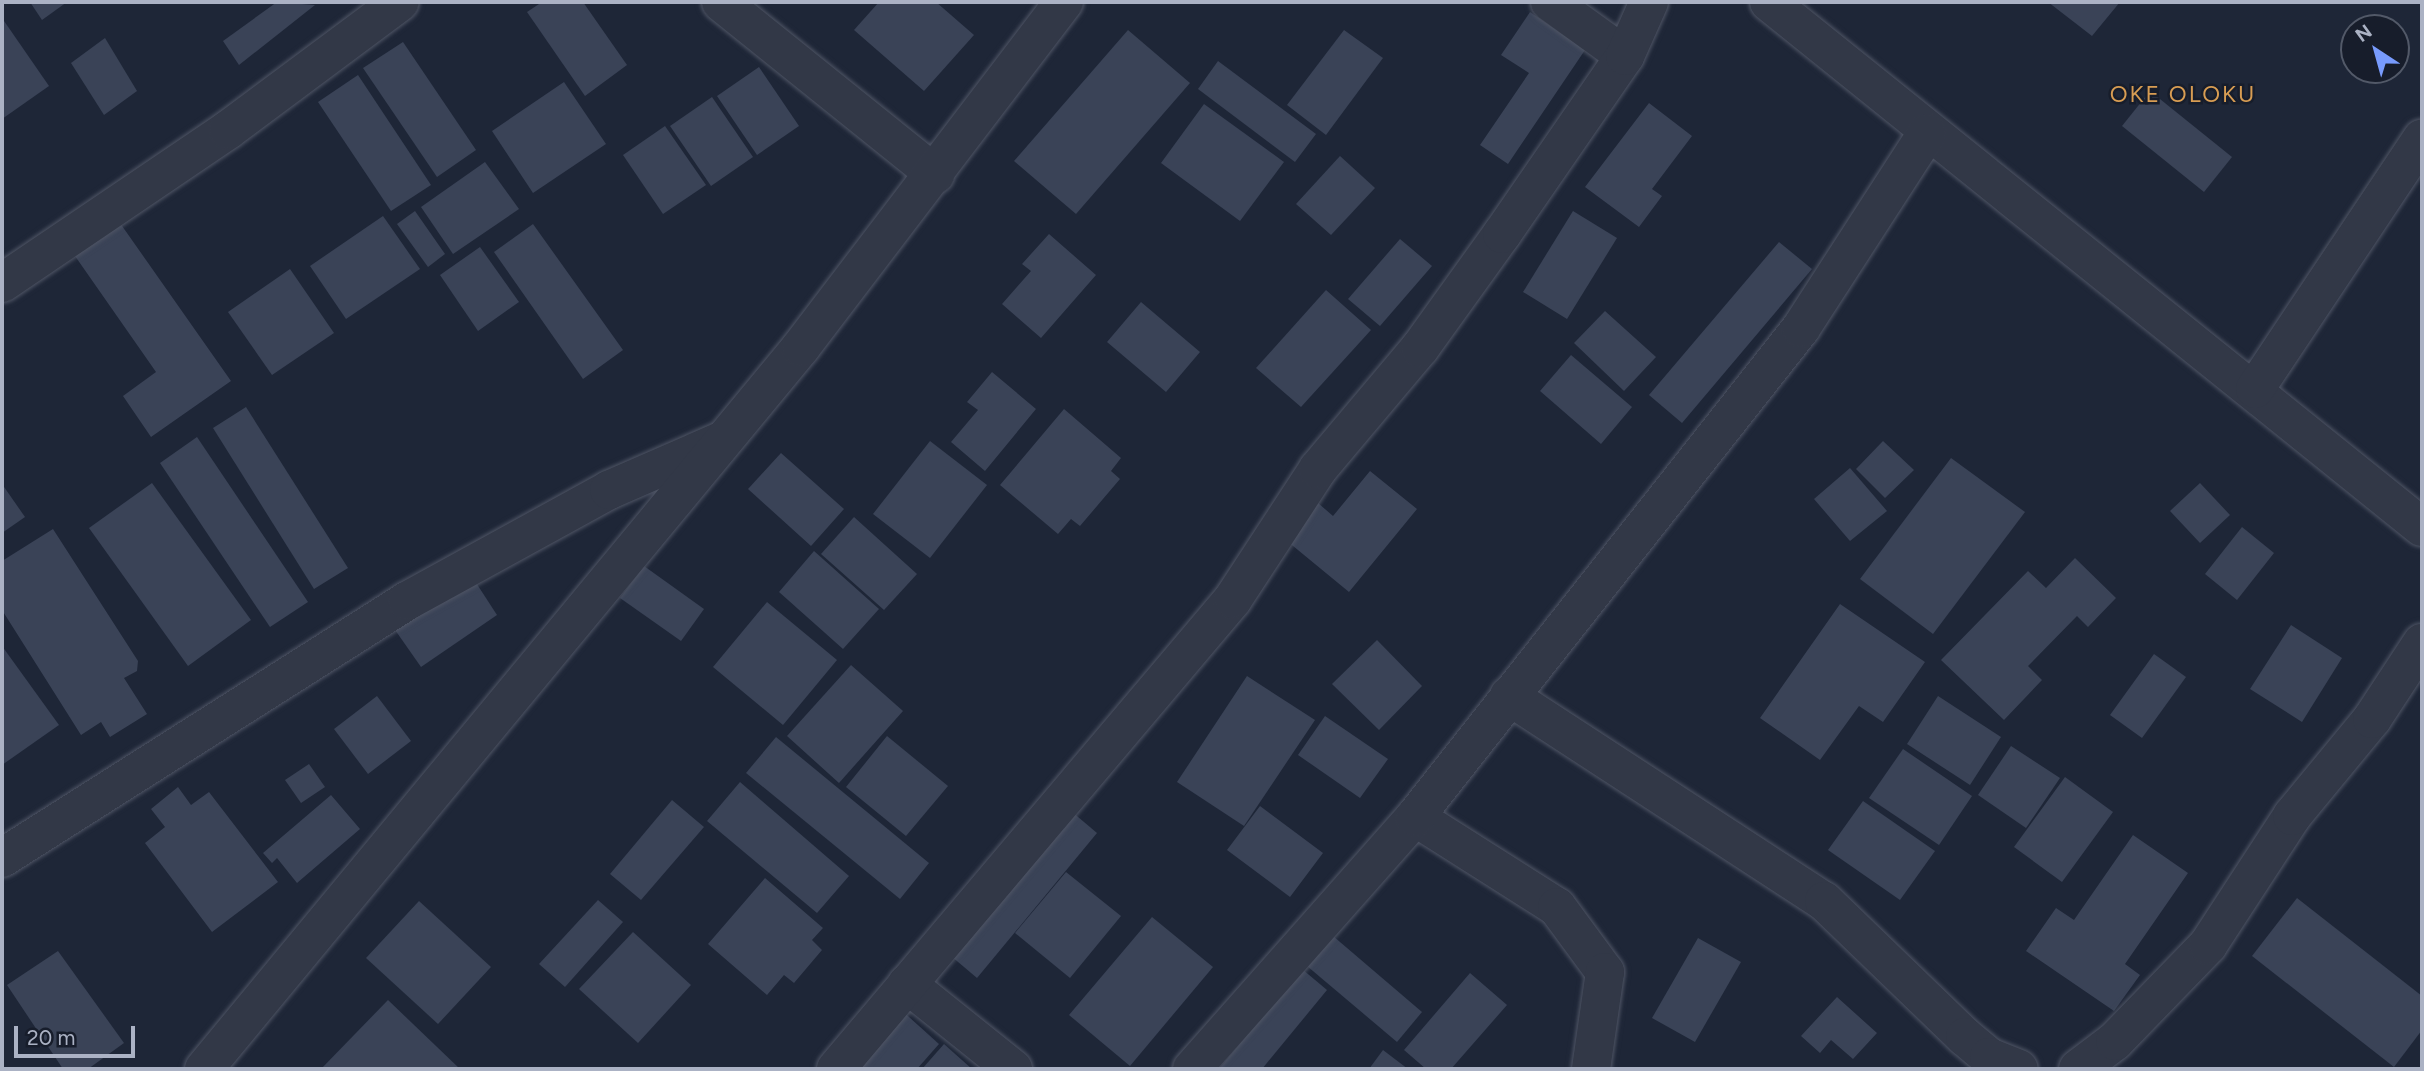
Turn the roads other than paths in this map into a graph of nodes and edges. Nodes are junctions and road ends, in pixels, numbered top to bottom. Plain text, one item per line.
1 (400, 2) edge
2 (721, 2) edge
3 (1064, 2) edge
4 (1550, 2) edge
5 (1648, 2) edge
6 (1769, 2) edge
7 (1625, 56) junction
8 (1927, 133) junction
9 (2422, 139) edge
10 (935, 174) junction
11 (2, 283) edge
12 (2255, 389) junction
13 (726, 439) junction
14 (2422, 527) edge
15 (2422, 643) edge
16 (1509, 696) junction
17 (1415, 817) junction
18 (2, 858) edge
19 (907, 984) junction
20 (204, 1069) edge
21 (836, 1069) edge
22 (1013, 1069) edge
23 (1192, 1069) edge
24 (1591, 1069) edge
25 (2019, 1069) edge
26 (2078, 1069) edge

1 - 11 street
2 - 10 street
3 - 10 street
4 - 7 street
5 - 7 street
6 - 8 street
7 - 19 street
8 - 12 street
8 - 16 street
9 - 12 street
10 - 13 street
12 - 14 street
13 - 18 street
13 - 20 street
15 - 26 street
16 - 17 street
16 - 25 street
17 - 23 street
17 - 24 street
19 - 21 street
19 - 22 street

